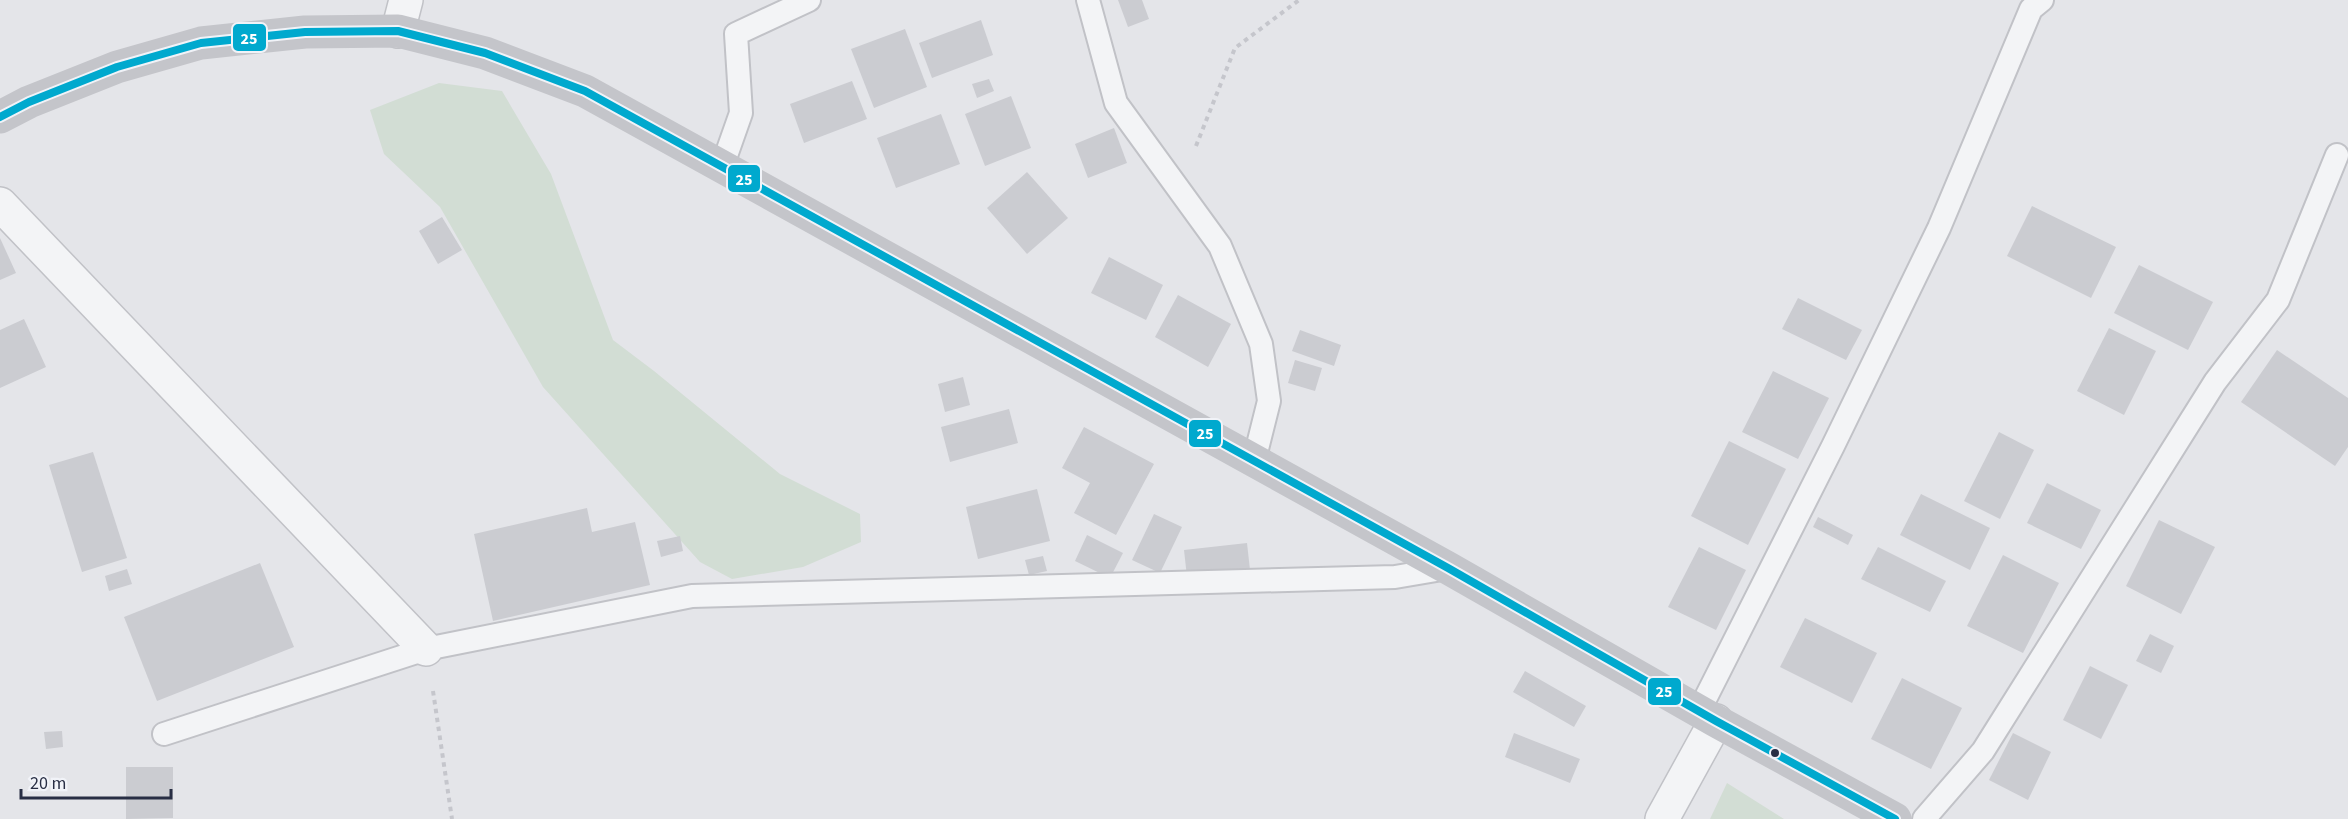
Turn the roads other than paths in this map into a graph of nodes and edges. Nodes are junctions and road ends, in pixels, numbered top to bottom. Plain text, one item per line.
1 (406, 0) edge
2 (809, 0) edge
3 (1088, 0) edge
4 (2042, 0) edge
5 (398, 31) junction
6 (0, 117) edge
7 (2337, 155) dead end
8 (722, 167) junction
9 (0, 204) edge
10 (1254, 461) junction
11 (1448, 568) junction
12 (426, 649) junction
13 (1708, 716) junction
14 (164, 734) dead end
15 (1662, 819) edge
16 (1895, 819) edge
17 (1924, 819) edge

1 - 5 street
2 - 8 lane
3 - 10 lane
4 - 13 lane
5 - 6 street
5 - 8 street
7 - 17 lane
8 - 10 street
9 - 12 street
10 - 11 street
11 - 12 lane
11 - 13 street
12 - 14 lane
13 - 15 street
13 - 16 street

